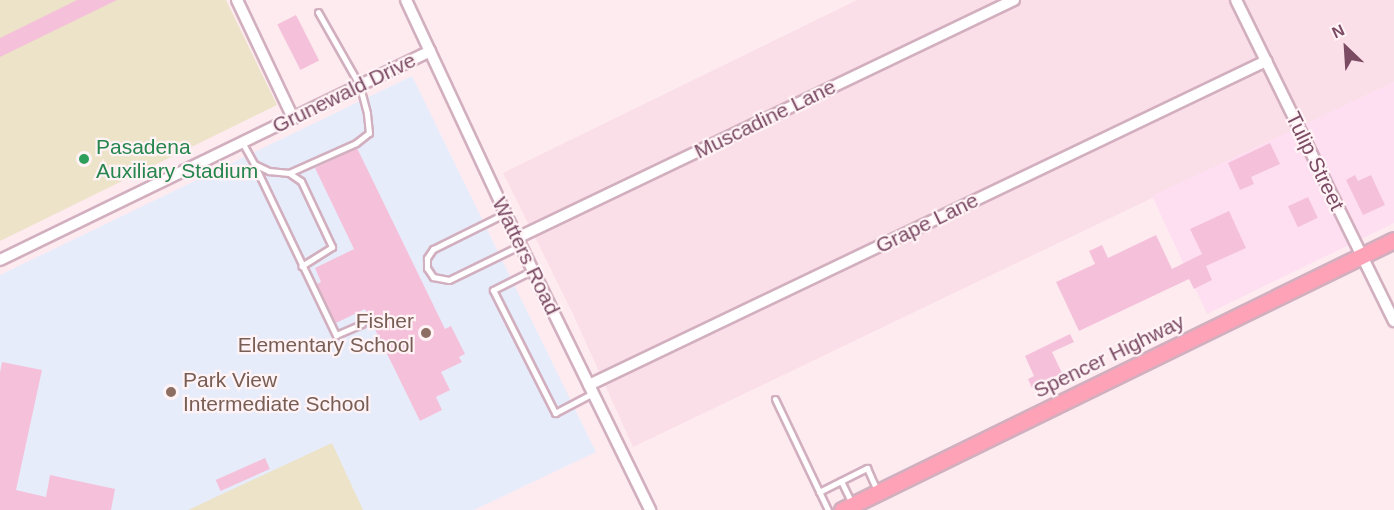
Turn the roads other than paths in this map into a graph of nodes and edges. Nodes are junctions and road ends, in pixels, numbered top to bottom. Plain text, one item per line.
1 (237, 0) edge
2 (406, 0) edge
3 (1014, 0) edge
4 (1236, 0) edge
5 (318, 12) dead end
6 (430, 51) junction
7 (1266, 61) junction
8 (360, 86) junction
9 (293, 118) junction
10 (242, 142) junction
11 (254, 164) junction
12 (289, 173) junction
13 (506, 213) junction
14 (1394, 240) edge
15 (519, 242) junction
16 (1362, 255) junction
17 (0, 260) edge
18 (301, 266) junction
19 (533, 270) junction
20 (1394, 321) edge
21 (362, 324) dead end
22 (591, 389) junction
23 (775, 399) dead end
24 (841, 481) junction
25 (819, 492) junction
26 (878, 492) junction
27 (847, 507) edge
28 (650, 510) edge
29 (828, 510) edge

1 - 9 street
2 - 6 street, Watters Road
3 - 15 street, Muscadine Lane
4 - 7 street, Tulip Street
5 - 8 lane
6 - 8 street, Grunewald Drive
6 - 13 street, Watters Road
7 - 16 street, Tulip Street
7 - 22 street, Grape Lane
8 - 9 street, Grunewald Drive
8 - 12 lane
9 - 10 street, Grunewald Drive
10 - 11 lane
10 - 17 street, Grunewald Drive
11 - 12 lane
11 - 18 lane
12 - 18 lane
13 - 15 street, Watters Road
13 - 15 lane
14 - 16 main road, Spencer Highway
15 - 19 street, Watters Road
16 - 20 street, Tulip Street
16 - 26 main road, Spencer Highway
18 - 21 lane
19 - 22 street, Watters Road
19 - 22 lane
22 - 28 street, Watters Road
23 - 25 lane
24 - 25 lane
24 - 26 lane
24 - 27 lane
25 - 29 lane
26 - 27 main road, Spencer Highway

